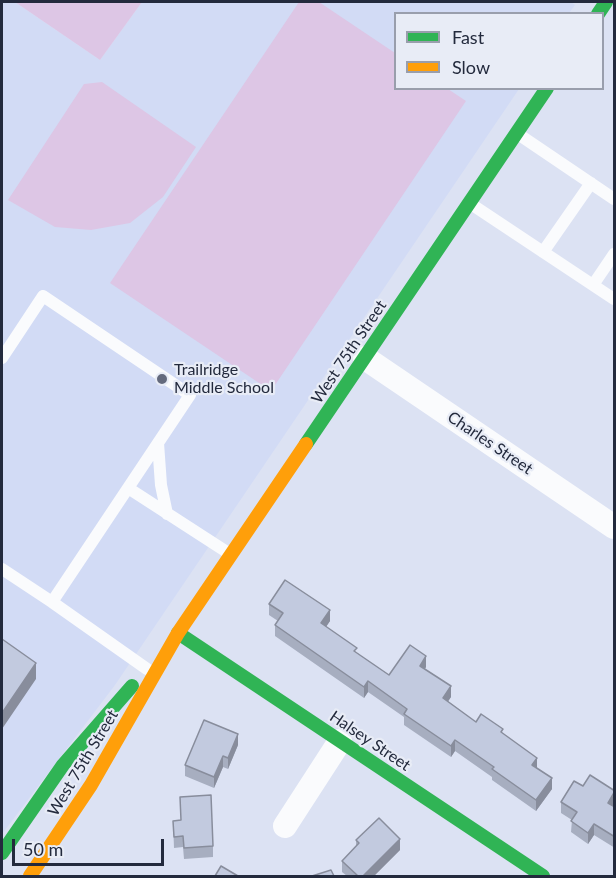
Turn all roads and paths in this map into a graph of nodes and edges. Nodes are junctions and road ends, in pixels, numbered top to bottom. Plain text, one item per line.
1 (546, 90) edge
2 (517, 133) junction
3 (591, 183) junction
4 (615, 199) edge
5 (470, 204) junction
6 (543, 252) junction
7 (615, 254) edge
8 (593, 285) junction
9 (615, 299) edge
10 (2, 358) edge
11 (365, 358) junction
12 (158, 443) junction
13 (128, 488) junction
14 (167, 514) junction
15 (615, 527) edge
16 (231, 555) junction
17 (2, 569) edge
18 (52, 602) junction
19 (178, 633) junction
20 (147, 669) junction
21 (340, 741) junction
22 (285, 826) dead end
23 (2, 853) edge
24 (38, 871) edge
25 (543, 876) edge

1 - 2 main road, West 75th Street
2 - 3 lane
2 - 5 main road, West 75th Street
3 - 4 lane
3 - 6 lane
5 - 6 lane
5 - 11 main road, West 75th Street
6 - 8 lane
7 - 8 lane
8 - 9 lane
10 - 12 lane
11 - 15 street, Charles Street
11 - 16 main road, West 75th Street
12 - 13 lane
12 - 14 lane
13 - 14 lane
13 - 18 lane
14 - 16 lane
16 - 19 main road, West 75th Street
17 - 18 lane
18 - 20 lane
19 - 20 main road, West 75th Street
19 - 21 main road, Halsey Street
19 - 24 main road, West 75th Street
20 - 23 main road, West 75th Street
21 - 22 street
21 - 25 main road, Halsey Street

